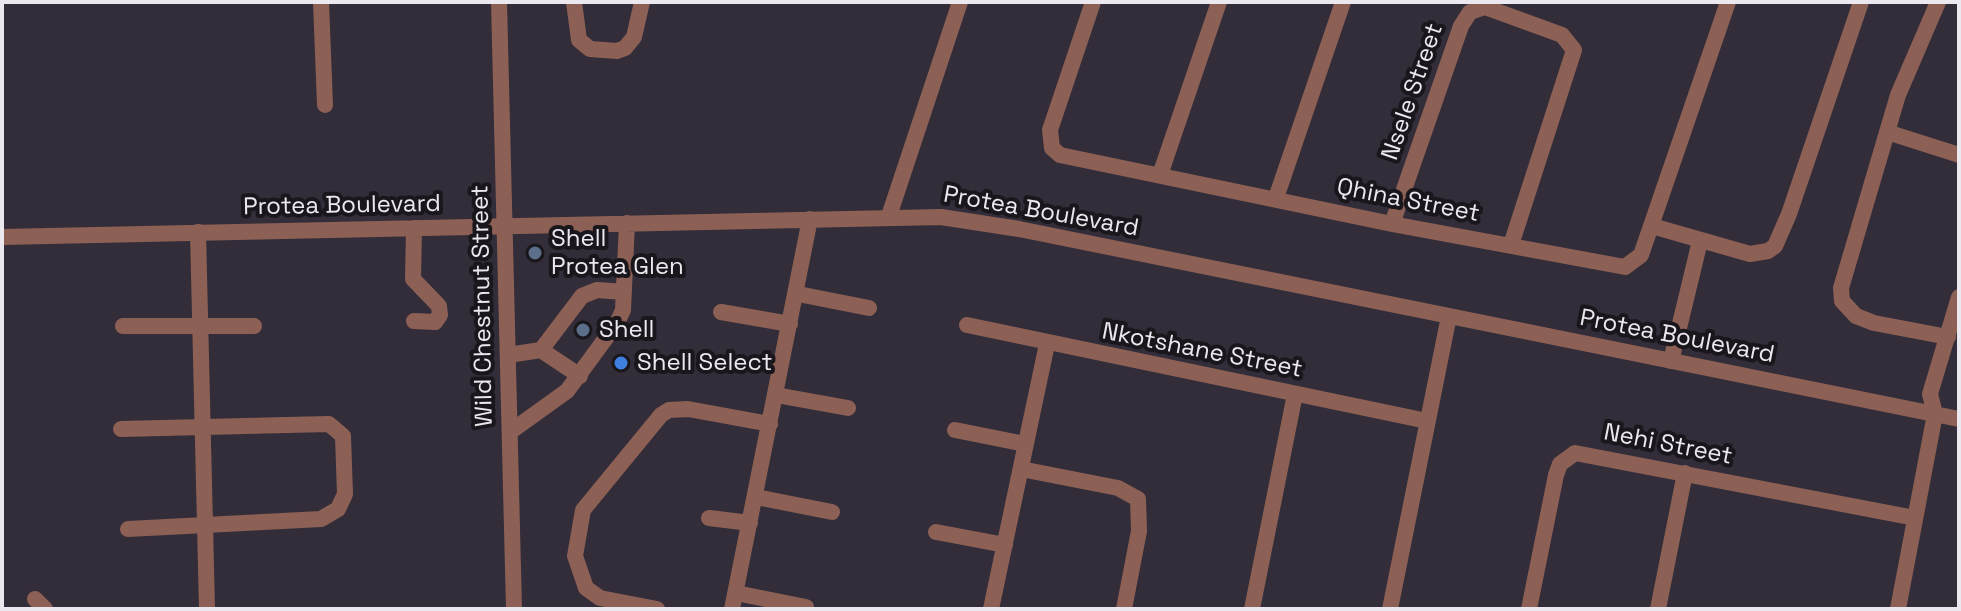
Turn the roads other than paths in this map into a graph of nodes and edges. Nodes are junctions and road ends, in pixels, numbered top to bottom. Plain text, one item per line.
1 (321, 2) edge
2 (499, 2) edge
3 (574, 2) edge
4 (642, 2) edge
5 (960, 2) edge
6 (1093, 2) edge
7 (1219, 2) edge
8 (1343, 2) edge
9 (1728, 2) edge
10 (1861, 2) edge
11 (1938, 2) edge
12 (325, 105) dead end
13 (1887, 132) junction
14 (1959, 155) edge
15 (1160, 175) junction
16 (1276, 198) junction
17 (889, 216) junction
18 (810, 219) junction
19 (627, 223) junction
20 (1392, 224) junction
21 (506, 226) junction
22 (1652, 226) junction
23 (414, 228) junction
24 (198, 232) junction
25 (2, 237) edge
26 (1700, 241) junction
27 (1511, 245) junction
28 (624, 292) junction
29 (798, 294) junction
30 (1959, 297) edge
31 (869, 308) dead end
32 (721, 312) dead end
33 (1449, 316) junction
34 (414, 321) dead end
35 (790, 324) junction
36 (967, 325) dead end
37 (123, 326) dead end
38 (201, 326) junction
39 (254, 326) dead end
40 (1948, 337) junction
41 (1047, 344) junction
42 (541, 350) junction
43 (508, 355) junction
44 (1671, 361) junction
45 (580, 376) junction
46 (1295, 394) junction
47 (776, 395) junction
48 (848, 408) dead end
49 (1935, 414) junction
50 (1959, 419) edge
51 (1427, 421) junction
52 (770, 424) junction
53 (202, 425) junction
54 (121, 429) dead end
55 (955, 430) dead end
56 (510, 432) junction
57 (1025, 444) junction
58 (1021, 469) junction
59 (1685, 473) junction
60 (756, 497) junction
61 (832, 512) dead end
62 (709, 518) dead end
63 (1915, 518) junction
64 (750, 523) junction
65 (205, 524) junction
66 (128, 529) dead end
67 (936, 532) dead end
68 (1005, 545) junction
69 (734, 601) edge
70 (806, 607) dead end
71 (207, 609) edge
72 (514, 609) edge
73 (657, 609) edge
74 (991, 609) edge
75 (1124, 609) edge
76 (1252, 609) edge
77 (1390, 609) edge
78 (1529, 609) edge
79 (1658, 609) edge
80 (1898, 609) edge

1 - 12 street
2 - 21 street, Wild Chestnut Street
3 - 4 street
5 - 17 street
6 - 15 street, Qhina Street
7 - 15 street
8 - 16 street
9 - 22 street, Qhina Street
10 - 26 street
11 - 13 street
13 - 14 street
13 - 40 street
15 - 16 street, Qhina Street
16 - 20 street, Qhina Street
17 - 18 street, Protea Boulevard
17 - 33 street, Protea Boulevard
18 - 19 street, Protea Boulevard
18 - 29 street
19 - 21 street, Protea Boulevard
19 - 28 street
20 - 27 street, Qhina Street
20 - 27 street, Nsele Street
21 - 23 street, Protea Boulevard
21 - 43 street, Wild Chestnut Street
22 - 26 street
22 - 27 street, Qhina Street
23 - 24 street, Protea Boulevard
23 - 34 street
24 - 25 street, Protea Boulevard
24 - 38 street
26 - 44 street
28 - 42 street
28 - 45 street
29 - 31 street
29 - 35 street
30 - 40 street
32 - 35 street
33 - 44 street, Protea Boulevard
33 - 51 street
35 - 47 street
36 - 41 street, Nkotshane Street
37 - 38 street
38 - 39 street
38 - 53 street
40 - 49 street
41 - 46 street, Nkotshane Street
41 - 57 street
42 - 43 street
42 - 45 street
43 - 56 street, Wild Chestnut Street
44 - 49 street, Protea Boulevard
45 - 56 street
46 - 51 street, Nkotshane Street
46 - 76 street
47 - 48 street
47 - 52 street
49 - 50 street, Protea Boulevard
49 - 63 street
51 - 77 street
52 - 60 street
52 - 73 street
53 - 54 street
53 - 65 street
53 - 65 street
55 - 57 street
56 - 72 street, Wild Chestnut Street
57 - 58 street
58 - 68 street
58 - 75 street
59 - 63 street, Nehi Street
59 - 78 street, Nehi Street
59 - 79 street
60 - 61 street
60 - 64 street
62 - 64 street
63 - 80 street
64 - 69 street
65 - 66 street
65 - 71 street
67 - 68 street
68 - 74 street
69 - 70 street

